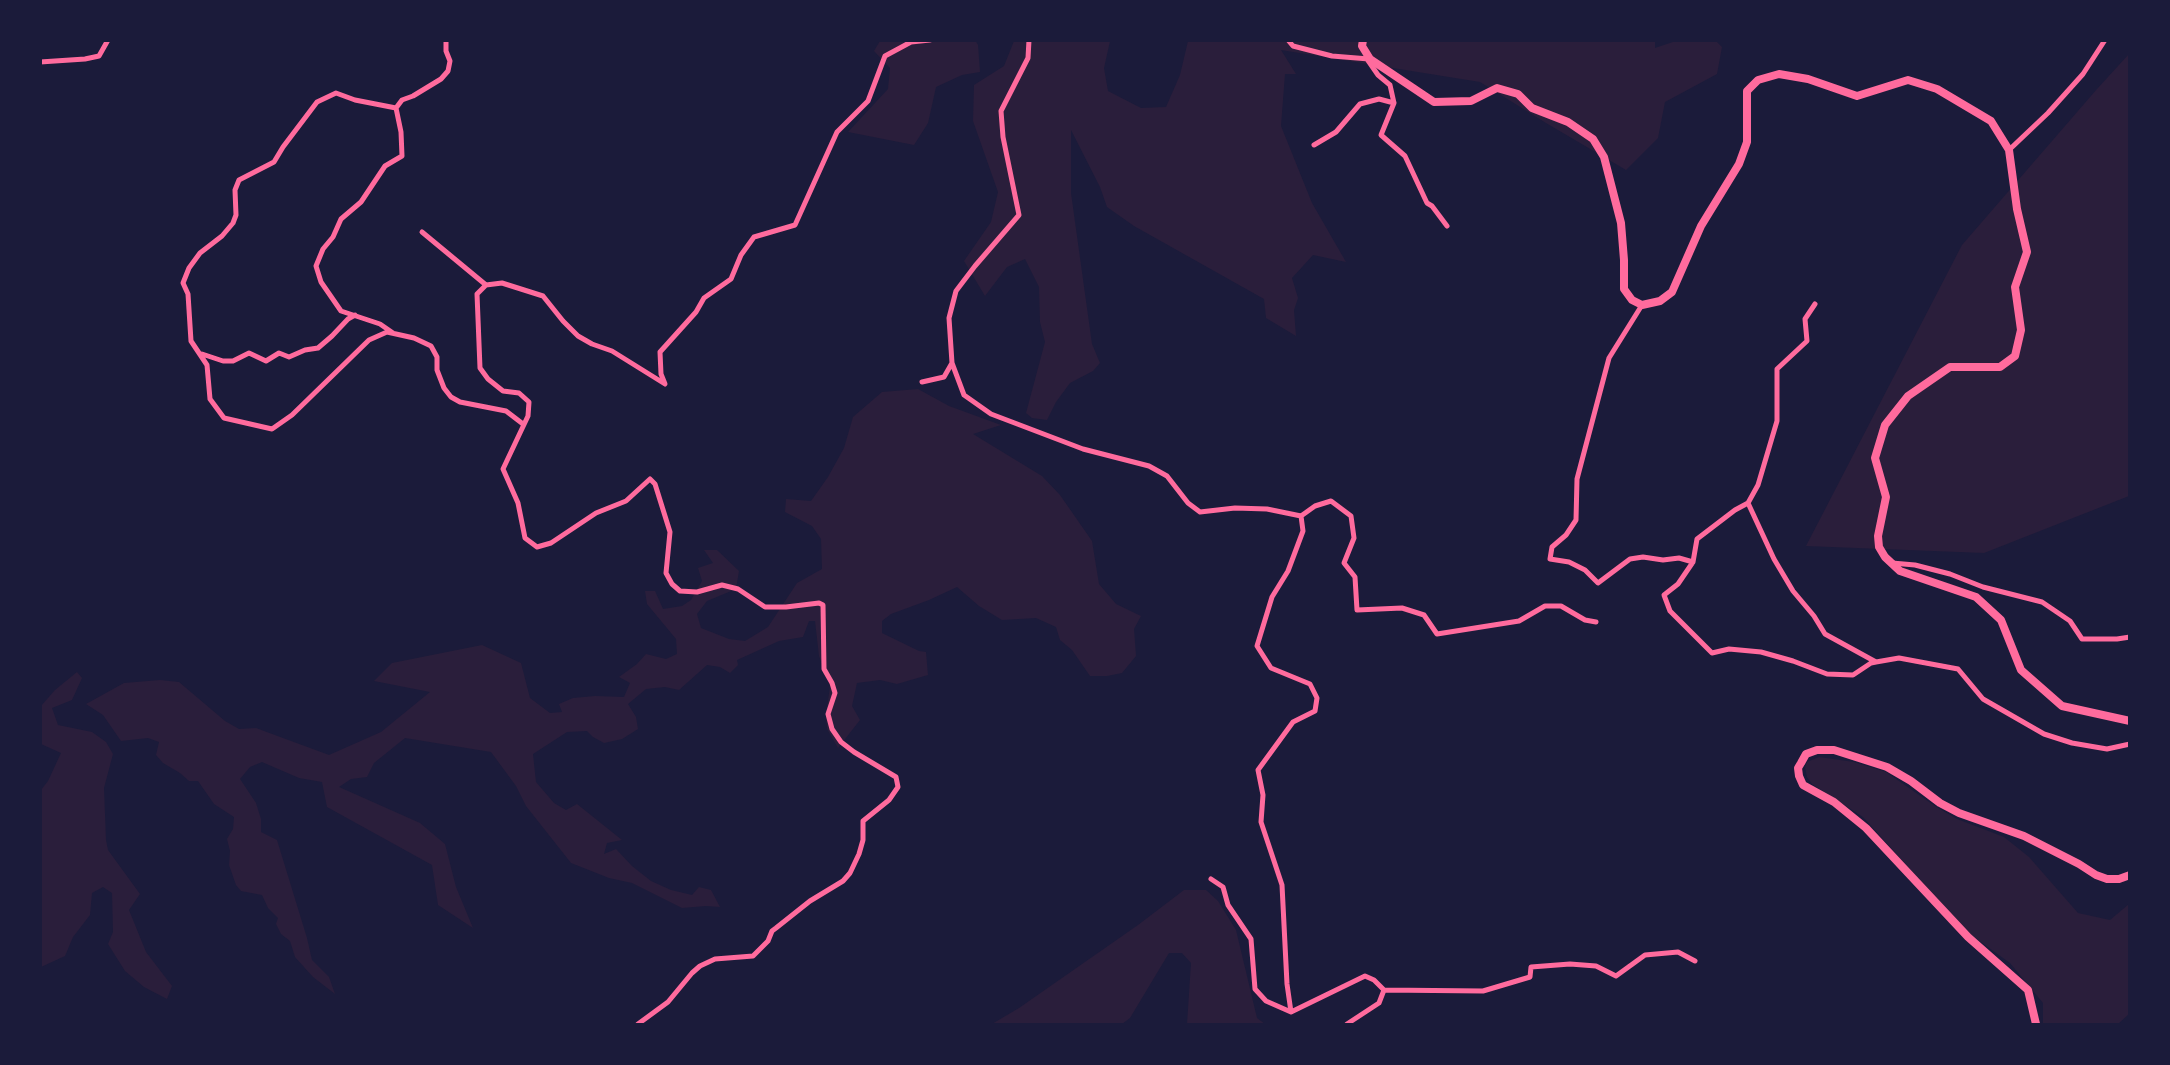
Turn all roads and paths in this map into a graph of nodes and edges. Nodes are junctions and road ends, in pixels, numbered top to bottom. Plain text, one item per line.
1 (108, 40) edge
2 (446, 40) edge
3 (930, 40) edge
4 (1029, 40) edge
5 (1288, 40) edge
6 (1363, 40) edge
7 (2105, 40) edge
8 (1368, 59) junction
9 (40, 62) edge
10 (1394, 103) junction
11 (396, 108) junction
12 (1314, 145) dead end
13 (2009, 150) junction
14 (1447, 226) dead end
15 (422, 232) dead end
16 (486, 285) junction
17 (1815, 304) dead end
18 (1642, 305) junction
19 (356, 315) junction
20 (394, 334) junction
21 (202, 354) dead end
22 (952, 363) junction
23 (922, 382) dead end
24 (523, 424) junction
25 (1748, 503) junction
26 (1301, 516) junction
27 (1693, 562) junction
28 (1893, 563) junction
29 (1596, 622) dead end
30 (2130, 637) edge
31 (1876, 662) junction
32 (2130, 721) edge
33 (2130, 744) edge
34 (2130, 875) edge
35 (1211, 879) dead end
36 (1695, 961) dead end
37 (1384, 990) junction
38 (1291, 1012) junction
39 (638, 1024) edge
40 (1347, 1024) edge
41 (2036, 1024) edge

1 - 9 street
2 - 11 street
3 - 16 street
4 - 22 street
5 - 8 street
6 - 8 main road
7 - 13 street
8 - 10 street
8 - 18 main road
10 - 12 street
10 - 14 street
11 - 19 street
11 - 20 street
13 - 18 main road
13 - 28 main road
15 - 16 street
16 - 24 street
17 - 25 street
18 - 27 street
19 - 20 street
19 - 21 street
20 - 24 street
22 - 23 street
22 - 26 street
24 - 39 street
25 - 27 street
25 - 31 street
26 - 29 street
26 - 38 street
27 - 31 street
28 - 30 street
28 - 32 main road
31 - 33 street
34 - 41 main road
35 - 38 street
36 - 37 street
37 - 38 street
37 - 40 street

